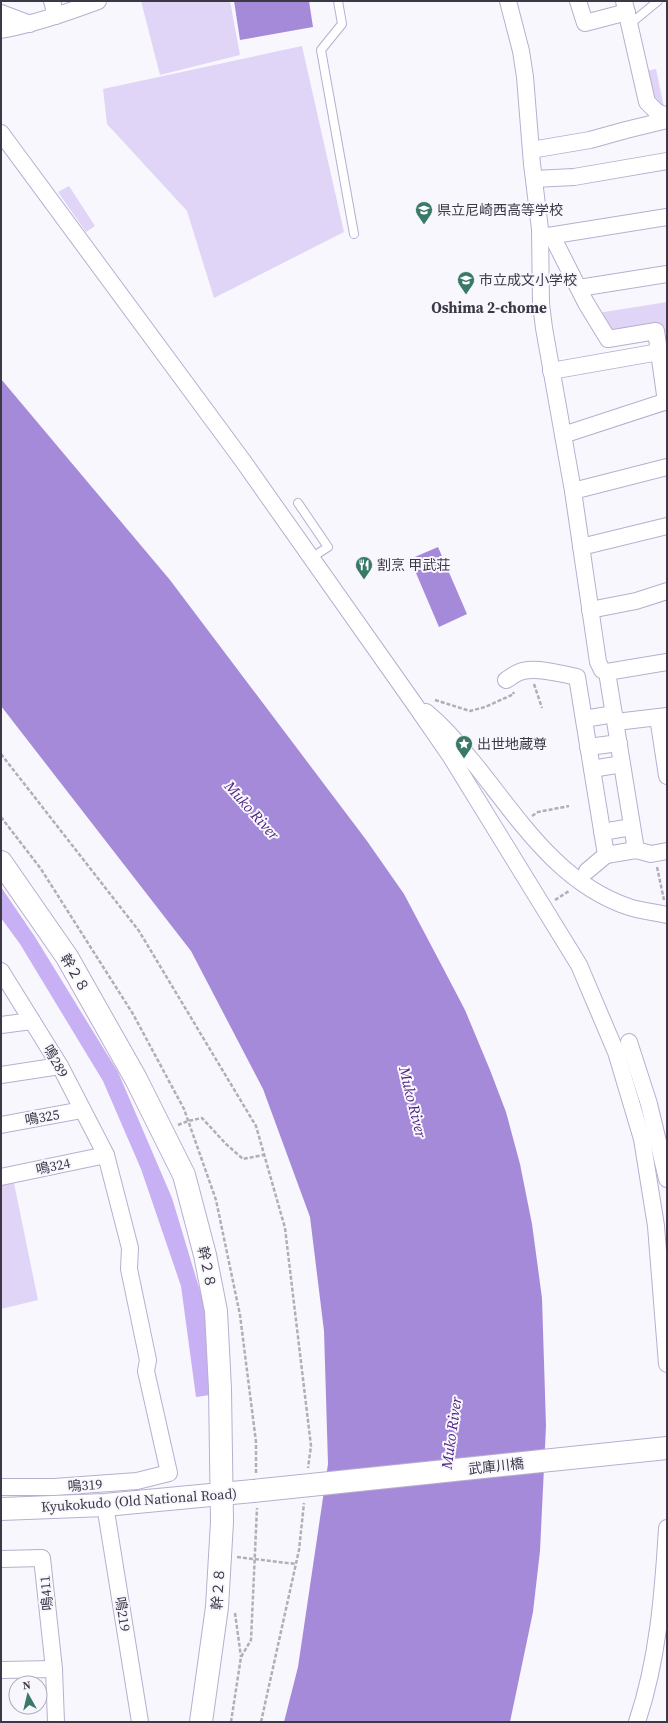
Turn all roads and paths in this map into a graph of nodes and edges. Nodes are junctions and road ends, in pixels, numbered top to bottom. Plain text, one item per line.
1 (98, 1) edge
2 (338, 1) edge
3 (508, 1) edge
4 (578, 1) edge
5 (658, 1) edge
6 (77, 5) edge
7 (54, 8) edge
8 (1, 13) edge
9 (627, 13) edge
10 (30, 24) junction
11 (1, 30) edge
12 (667, 116) edge
13 (667, 120) edge
14 (1, 133) edge
15 (531, 150) junction
16 (667, 161) edge
17 (534, 179) junction
18 (667, 217) edge
19 (354, 234) dead end
20 (546, 237) junction
21 (667, 274) edge
22 (579, 288) junction
23 (659, 352) junction
24 (551, 371) junction
25 (667, 401) edge
26 (563, 435) junction
27 (667, 467) edge
28 (573, 491) junction
29 (298, 503) dead end
30 (667, 526) edge
31 (581, 547) junction
32 (310, 558) junction
33 (667, 591) edge
34 (590, 610) junction
35 (667, 662) edge
36 (530, 670) junction
37 (607, 672) junction
38 (507, 680) joint
39 (415, 706) junction
40 (542, 708) dead end
41 (662, 716) edge
42 (615, 718) junction
43 (584, 719) junction
44 (619, 742) junction
45 (588, 747) junction
46 (1, 754) edge
47 (622, 764) junction
48 (592, 768) junction
49 (667, 776) edge
50 (569, 806) dead end
51 (521, 822) junction
52 (632, 828) junction
53 (602, 832) junction
54 (636, 850) junction
55 (661, 852) edge
56 (606, 855) junction
57 (1, 862) edge
58 (588, 871) dead end
59 (666, 911) edge
60 (2, 975) edge
61 (32, 1021) junction
62 (1, 1025) edge
63 (630, 1042) dead end
64 (60, 1066) junction
65 (1, 1075) edge
66 (82, 1110) junction
67 (188, 1121) dead end
68 (1, 1125) edge
69 (264, 1154) junction
70 (106, 1155) junction
71 (1, 1177) edge
72 (667, 1179) edge
73 (667, 1364) edge
74 (667, 1448) edge
75 (169, 1473) joint
76 (307, 1476) dead end
77 (1, 1487) edge
78 (253, 1491) joint
79 (221, 1494) junction
80 (305, 1498) dead end
81 (105, 1505) junction
82 (1, 1509) edge
83 (667, 1528) edge
84 (230, 1556) dead end
85 (1, 1559) edge
86 (296, 1564) junction
87 (54, 1669) junction
88 (1, 1670) edge
89 (56, 1722) edge
90 (140, 1722) edge
91 (201, 1722) edge
92 (261, 1722) edge
93 (638, 1722) edge

1 - 6 street
2 - 19 lane
3 - 15 street
4 - 9 street
5 - 9 lane
6 - 7 street
7 - 10 street
8 - 10 street
9 - 12 street
10 - 11 street
13 - 15 street
14 - 32 street
15 - 17 street
16 - 17 street
17 - 20 street
18 - 20 street
20 - 22 street
20 - 24 street
21 - 22 street
22 - 23 street
23 - 24 street
23 - 25 street
24 - 26 street
25 - 26 street
26 - 28 street
27 - 28 street
28 - 31 street
29 - 32 lane
30 - 31 street
31 - 34 street
32 - 39 street
33 - 34 street
34 - 37 street
35 - 37 street
36 - 38 street
36 - 40 path
36 - 43 street
37 - 42 street
38 - 39 path
39 - 51 street
39 - 73 street
41 - 42 street
41 - 49 street
42 - 43 street
42 - 44 street
43 - 45 street
44 - 45 street
44 - 47 street
45 - 48 street
46 - 69 path
47 - 48 street
47 - 52 street
48 - 53 street
50 - 51 path
51 - 59 street
52 - 53 street
52 - 54 street
53 - 56 street
54 - 55 street
54 - 56 street
55 - 59 path
56 - 58 street
57 - 79 street, 幹２８
60 - 61 street, 鳴289
61 - 62 street
61 - 64 street, 鳴289
63 - 72 street
64 - 65 street
64 - 66 street, 鳴289
66 - 68 street, 鳴325
66 - 70 street, 鳴289
67 - 69 path
69 - 76 path
70 - 71 street, 鳴324
70 - 75 street, 鳴289
74 - 78 street, 武庫川橋, bridge
75 - 77 street, 鳴319
78 - 79 street, Kyukokudo (Old National Road)
79 - 81 street, Kyukokudo (Old National Road)
79 - 91 street, 幹２８
80 - 86 path
81 - 82 street, Kyukokudo (Old National Road)
81 - 90 street, 鳴219
83 - 93 street
84 - 86 path
85 - 87 street, 鳴411
86 - 92 path
87 - 88 street
87 - 89 street

